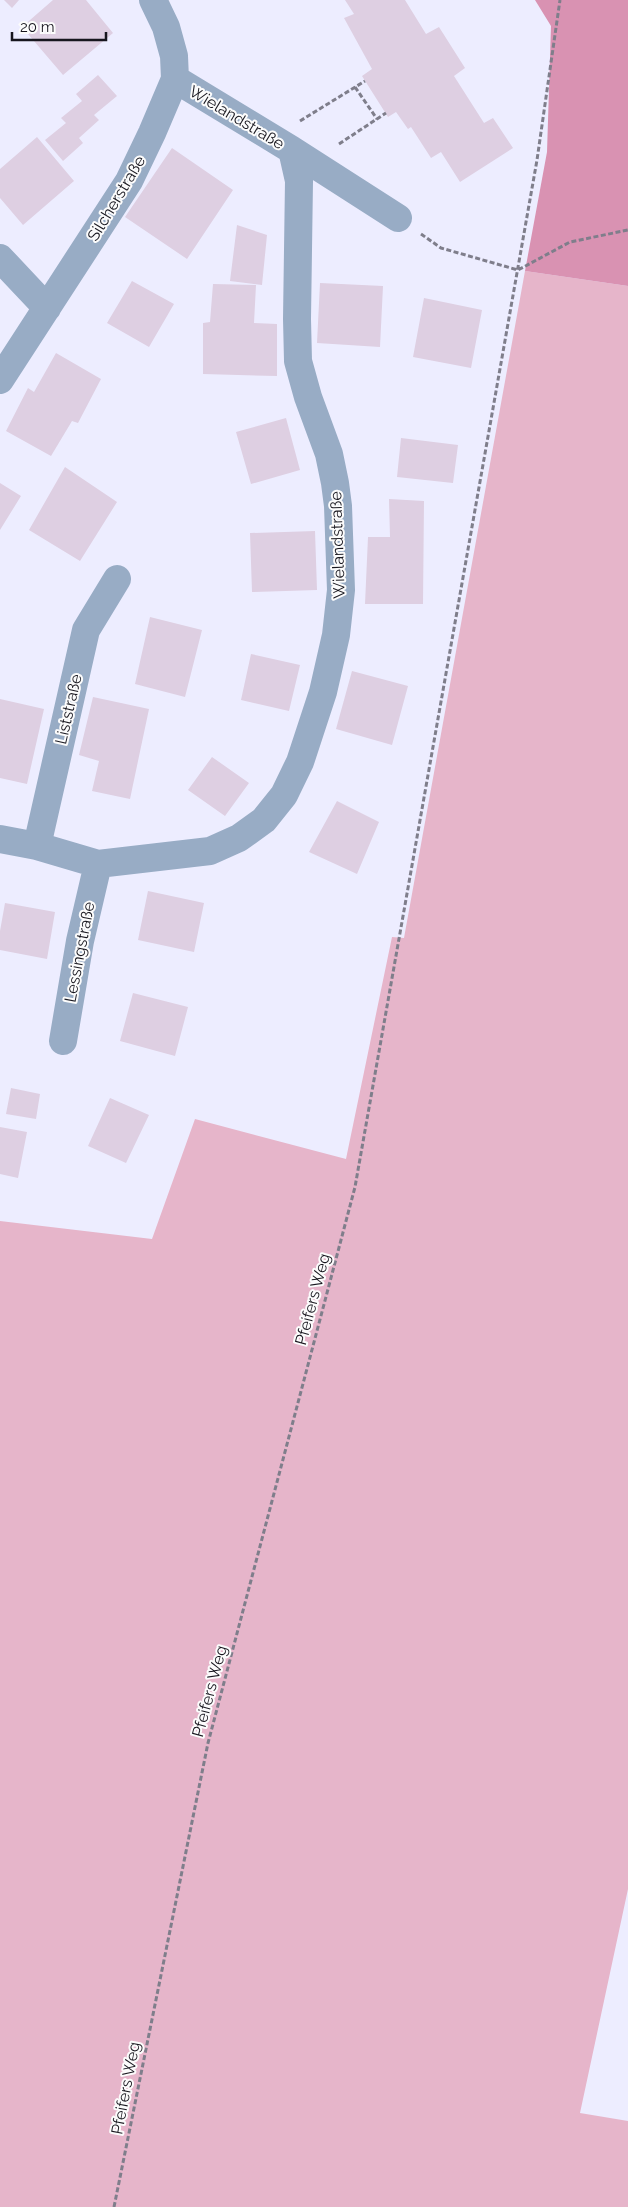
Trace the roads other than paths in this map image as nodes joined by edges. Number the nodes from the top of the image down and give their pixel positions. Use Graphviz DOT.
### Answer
graph roads {
  1 [pos="153,0"];
  2 [pos="174,80"];
  3 [pos="291,150"];
  4 [pos="398,218"];
  5 [pos="0,258"];
  6 [pos="47,308"];
  7 [pos="0,380"];
  8 [pos="117,579"];
  9 [pos="0,839"];
  10 [pos="37,846"];
  11 [pos="98,864"];
  12 [pos="63,1041"];
  1 -- 2 [label="street, Silcherstraße"];
  2 -- 3 [label="street, Wielandstraße"];
  2 -- 6 [label="street, Silcherstraße"];
  3 -- 4 [label="street"];
  3 -- 11 [label="street, Wielandstraße"];
  5 -- 6 [label="street"];
  6 -- 7 [label="street, Silcherstraße"];
  8 -- 10 [label="street, Liststraße"];
  9 -- 10 [label="street, Wielandstraße"];
  10 -- 11 [label="street, Wielandstraße"];
  11 -- 12 [label="street, Lessingstraße"];
}
